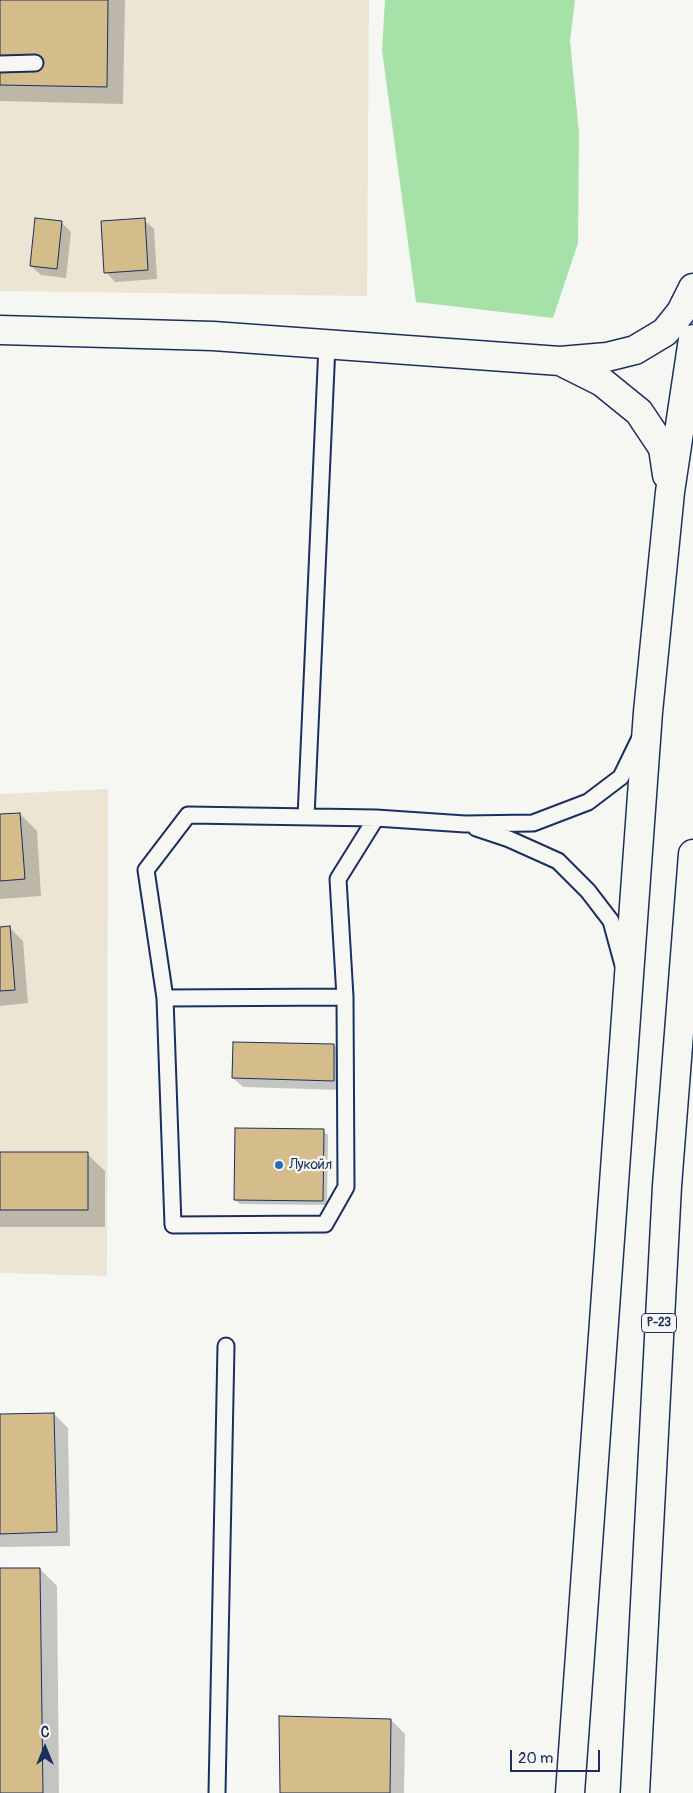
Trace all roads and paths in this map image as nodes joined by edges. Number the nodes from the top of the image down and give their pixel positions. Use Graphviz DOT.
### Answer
graph roads {
  1 [pos="35,63"];
  2 [pos="0,64"];
  3 [pos="693,288"];
  4 [pos="0,330"];
  5 [pos="693,339"];
  6 [pos="327,345"];
  7 [pos="560,361"];
  8 [pos="670,492"];
  9 [pos="648,712"];
  10 [pos="306,817"];
  11 [pos="376,818"];
  12 [pos="465,824"];
  13 [pos="693,854"];
  14 [pos="628,984"];
  15 [pos="345,997"];
  16 [pos="165,998"];
  17 [pos="226,1346"];
  18 [pos="568,1790"];
  19 [pos="217,1793"];
  20 [pos="635,1793"];
  1 -- 2 [label="lane"];
  3 -- 7 [label="main road"];
  4 -- 6 [label="main road"];
  5 -- 8 [label="main road"];
  6 -- 7 [label="main road"];
  6 -- 10 [label="lane"];
  7 -- 8 [label="main road"];
  8 -- 9 [label="main road"];
  9 -- 12 [label="lane"];
  9 -- 14 [label="main road"];
  10 -- 11 [label="lane"];
  10 -- 16 [label="lane"];
  11 -- 12 [label="lane"];
  11 -- 15 [label="lane"];
  12 -- 14 [label="lane"];
  13 -- 20 [label="main road, Р-23"];
  14 -- 18 [label="main road"];
  15 -- 16 [label="lane"];
  15 -- 16 [label="lane"];
  17 -- 19 [label="lane"];
}
